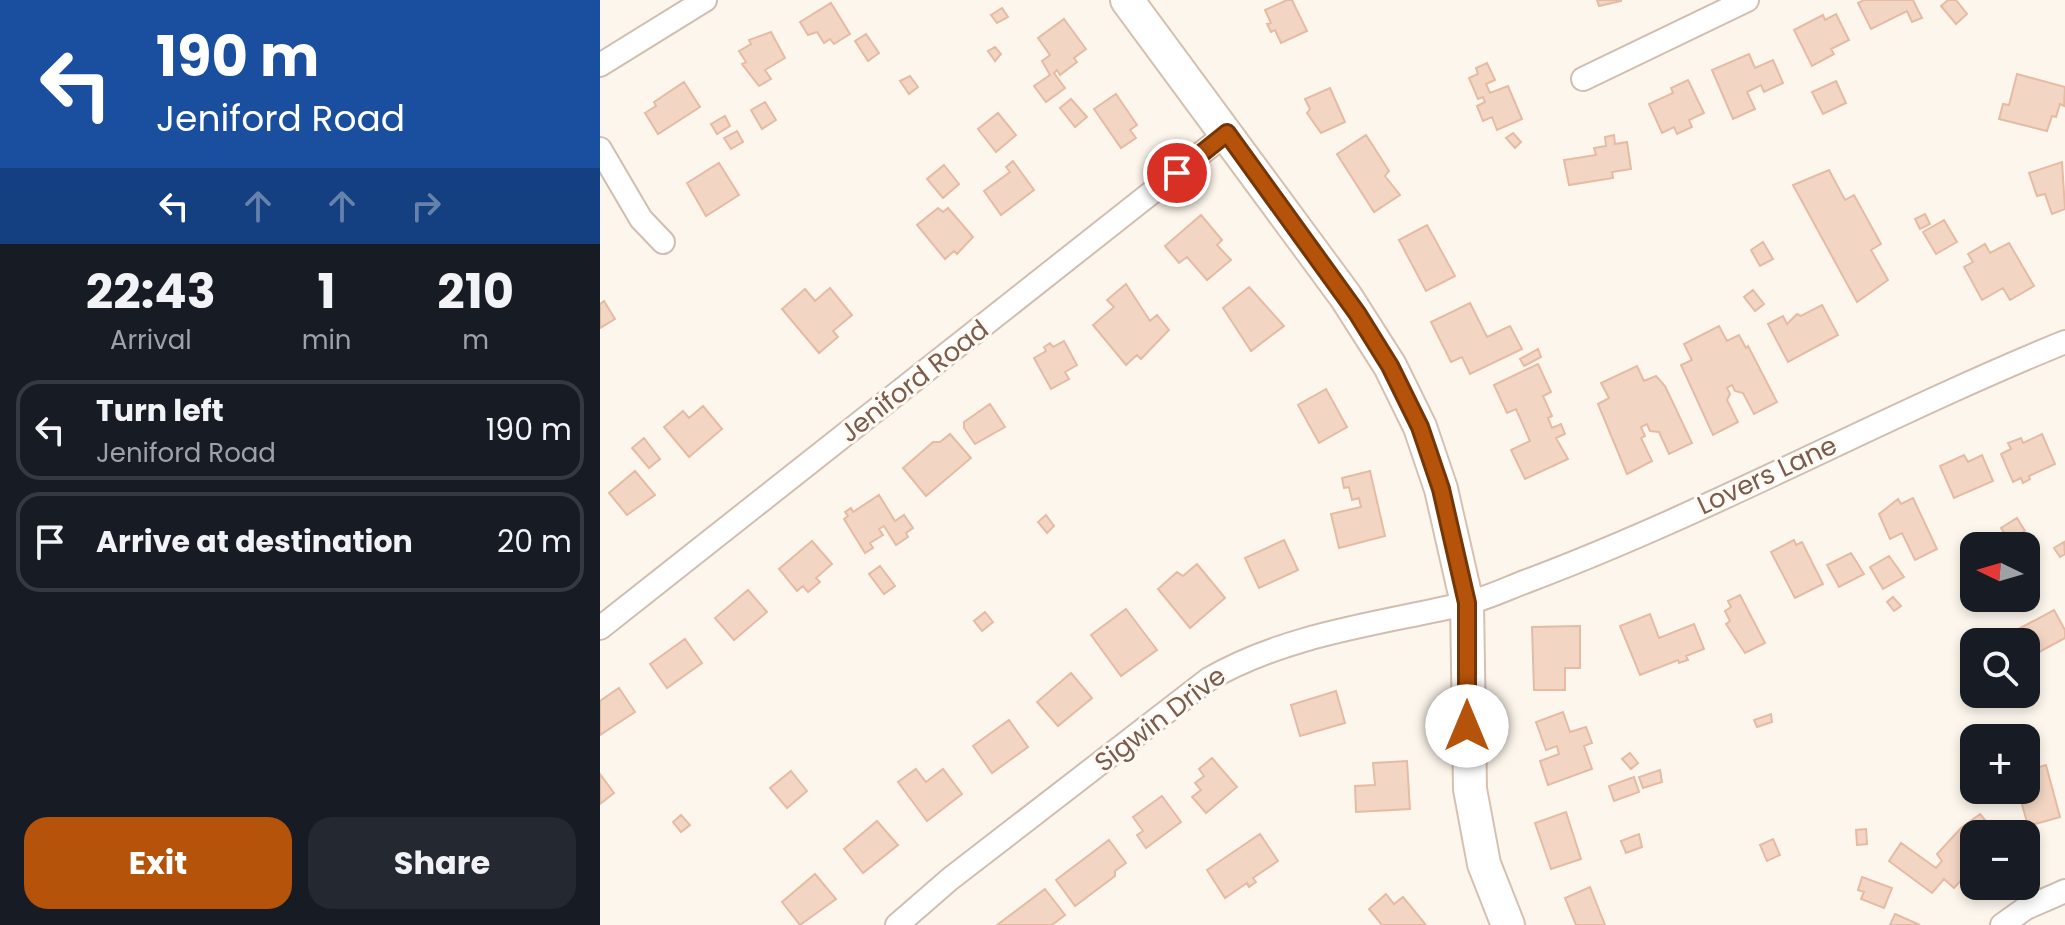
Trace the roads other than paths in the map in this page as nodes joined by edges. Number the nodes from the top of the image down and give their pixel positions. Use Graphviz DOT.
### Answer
graph roads {
  1 [pos="705,0"];
  2 [pos="1127,0"];
  3 [pos="1747,0"];
  4 [pos="600,65"];
  5 [pos="1583,79"];
  6 [pos="1227,133"];
  7 [pos="600,149"];
  8 [pos="663,242"];
  9 [pos="2065,342"];
  10 [pos="1467,603"];
  11 [pos="600,628"];
  12 [pos="2065,891"];
  13 [pos="897,925"];
  14 [pos="1508,925"];
  15 [pos="2002,925"];
  1 -- 4 [label="street"];
  2 -- 6 [label="street"];
  3 -- 5 [label="street"];
  6 -- 10 [label="street"];
  6 -- 11 [label="street, Jeniford Road"];
  7 -- 8 [label="street"];
  9 -- 10 [label="street, Lovers Lane"];
  10 -- 13 [label="street, Sigwin Drive"];
  10 -- 14 [label="street"];
  12 -- 15 [label="street"];
}
